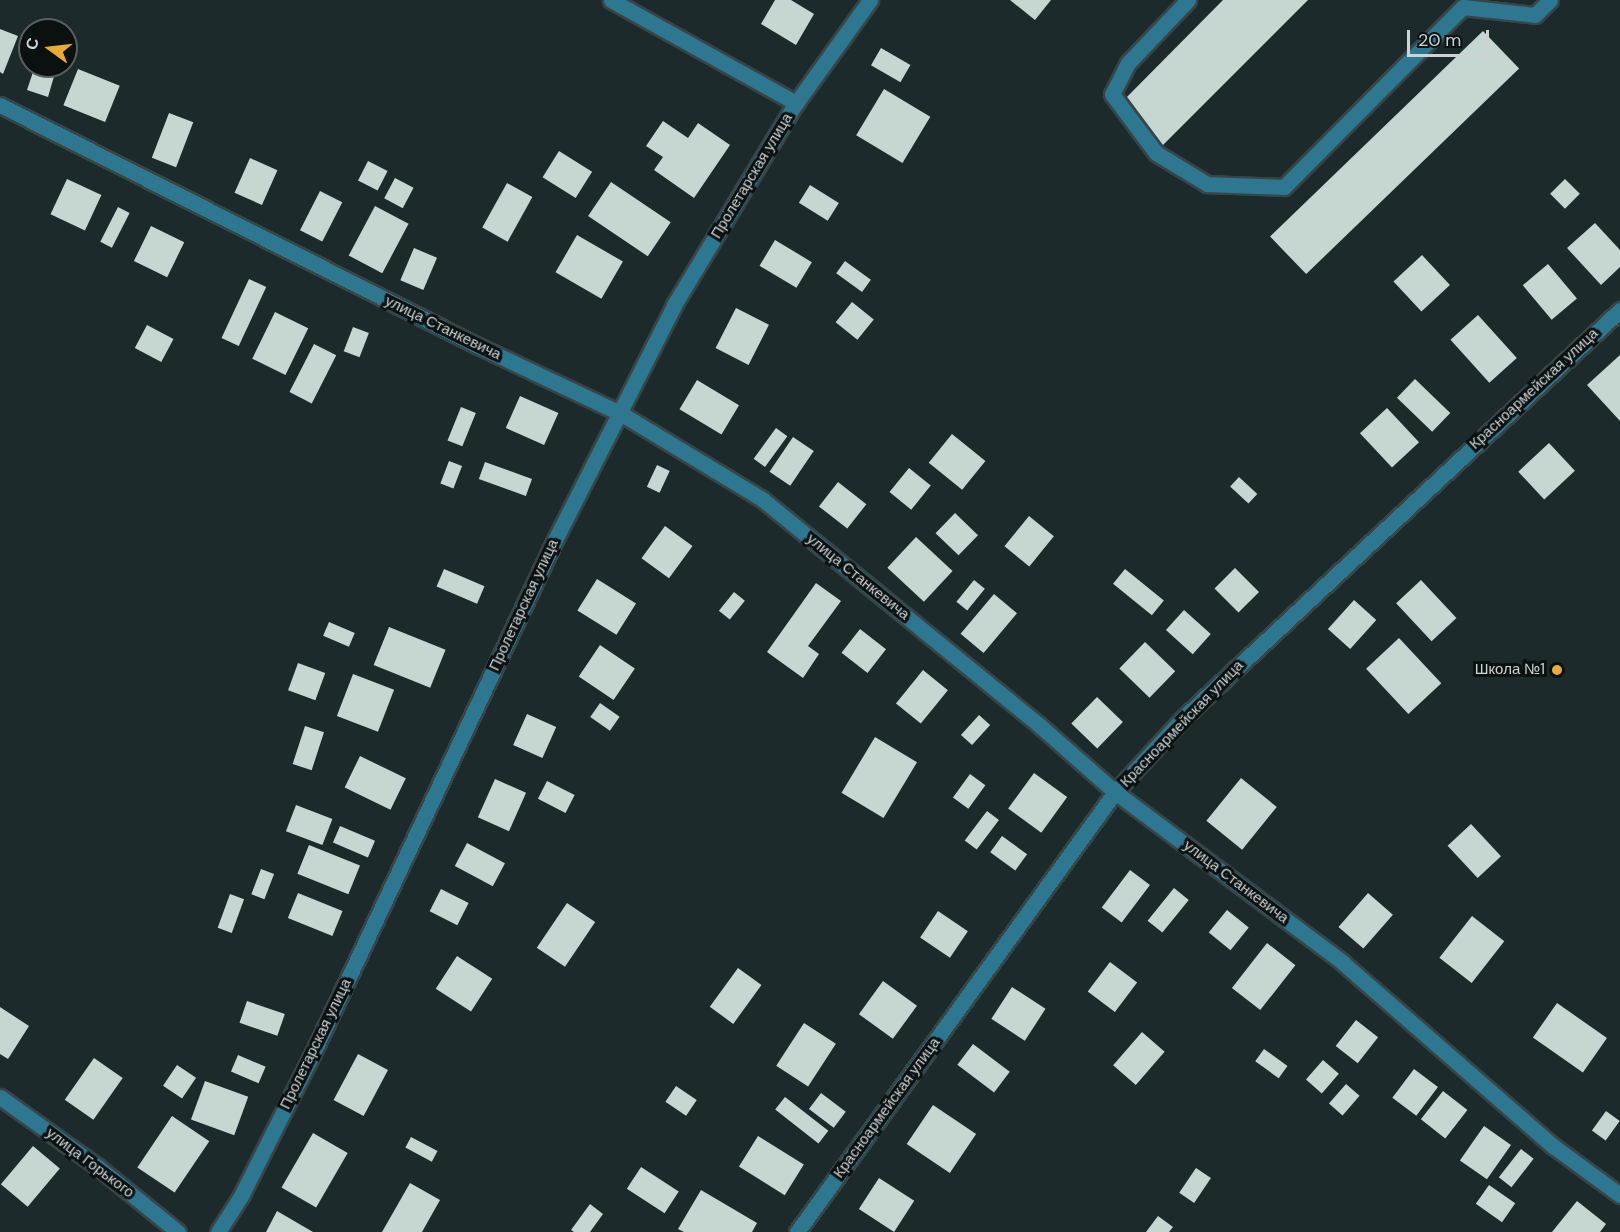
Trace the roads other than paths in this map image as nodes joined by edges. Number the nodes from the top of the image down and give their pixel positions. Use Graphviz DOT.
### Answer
graph roads {
  1 [pos="611,0"];
  2 [pos="870,0"];
  3 [pos="1188,0"];
  4 [pos="1550,0"];
  5 [pos="1459,4"];
  6 [pos="796,103"];
  7 [pos="0,105"];
  8 [pos="1620,310"];
  9 [pos="621,413"];
  10 [pos="1115,792"];
  11 [pos="0,1097"];
  12 [pos="1620,1195"];
  13 [pos="178,1232"];
  14 [pos="218,1232"];
  15 [pos="797,1232"];
  1 -- 6 [label="street"];
  2 -- 6 [label="street, Пролетарская улица"];
  3 -- 5 [label="street"];
  4 -- 5 [label="street"];
  6 -- 9 [label="street, Пролетарская улица"];
  7 -- 9 [label="street, улица Станкевича"];
  8 -- 10 [label="street, Красноармейская улица"];
  9 -- 10 [label="street, улица Станкевича"];
  9 -- 14 [label="street, Пролетарская улица"];
  10 -- 12 [label="street, улица Станкевича"];
  10 -- 15 [label="street, Красноармейская улица"];
  11 -- 13 [label="street, улица Горького"];
}
